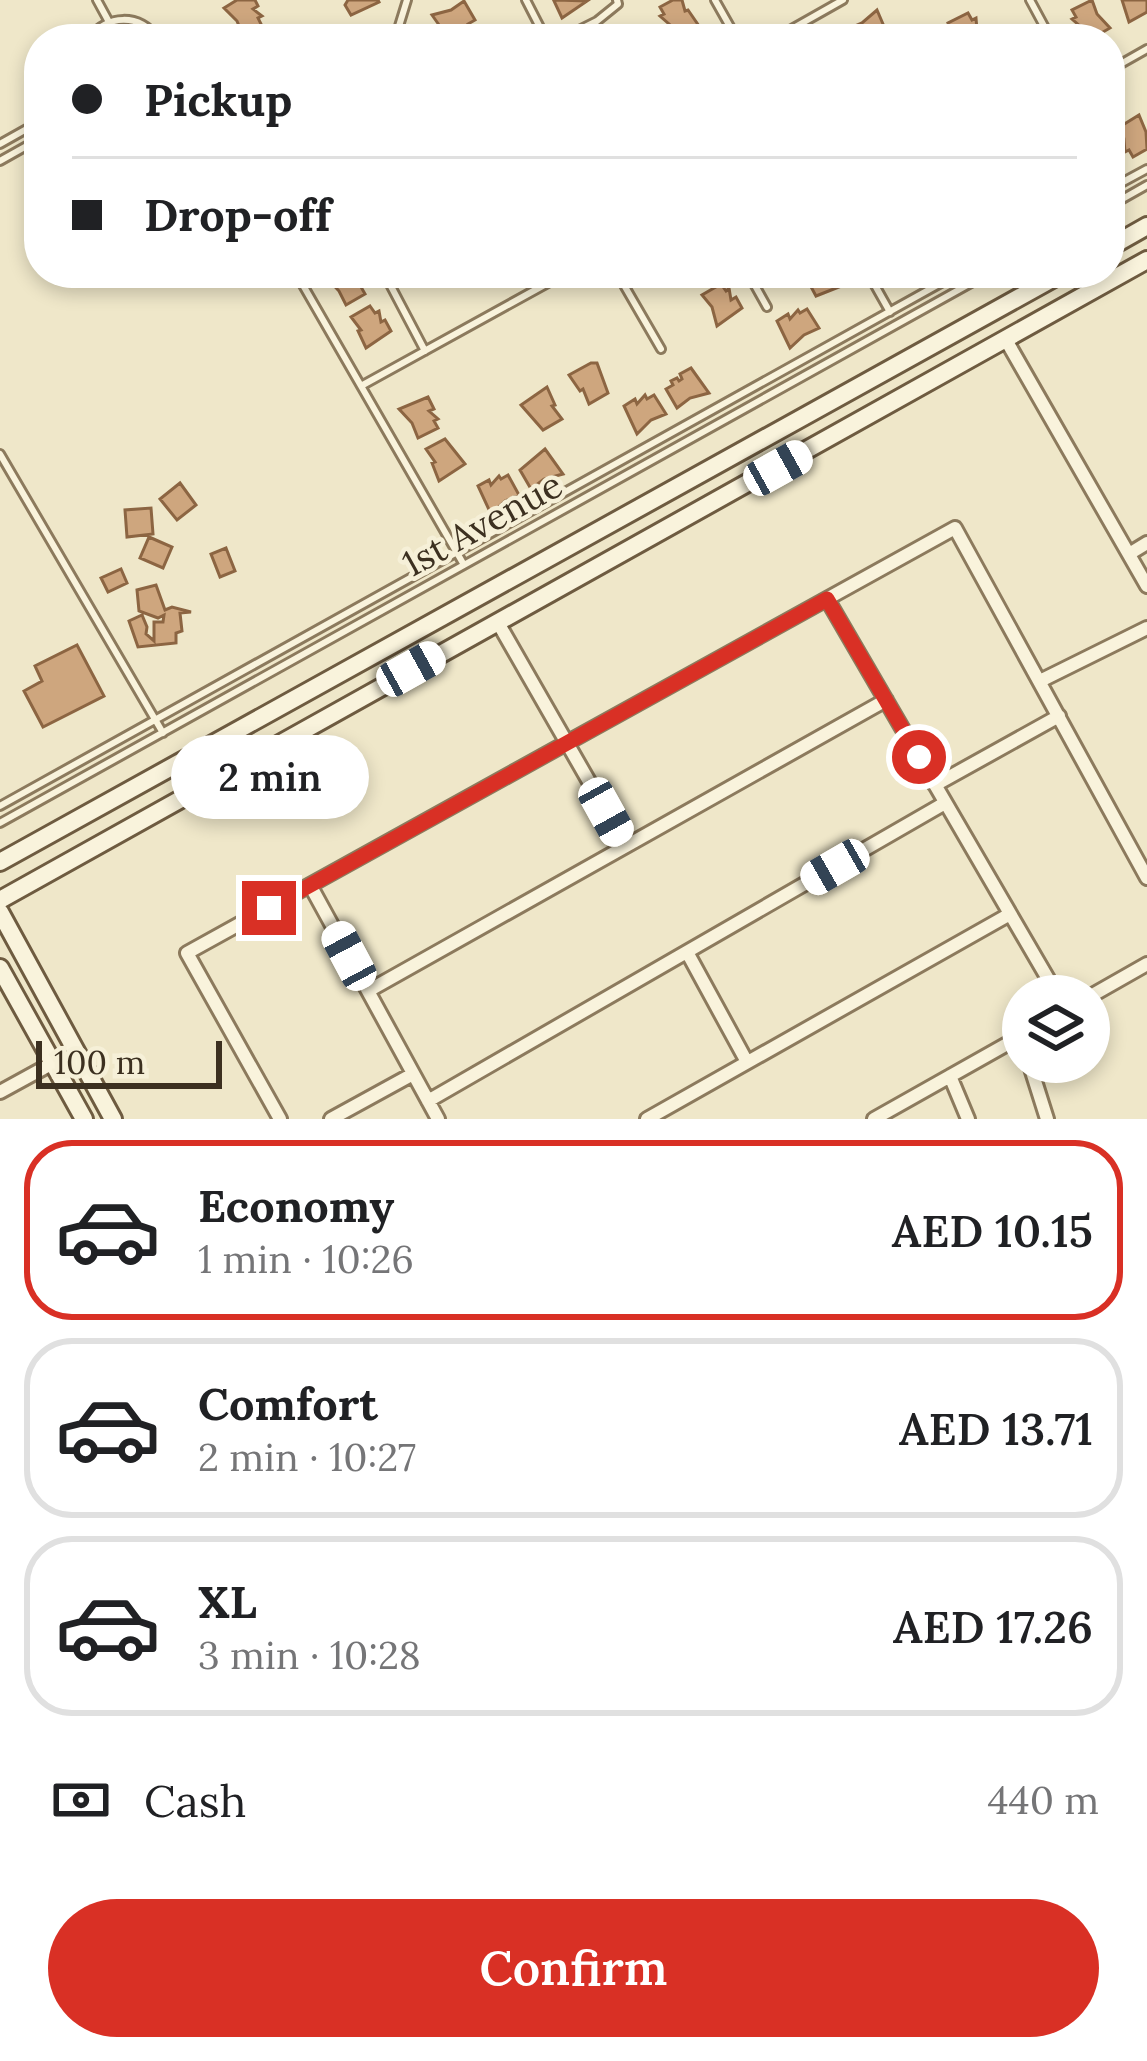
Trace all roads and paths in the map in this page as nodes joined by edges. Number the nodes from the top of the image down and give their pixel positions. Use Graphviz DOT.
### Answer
graph roads {
  1 [pos="97,0"];
  2 [pos="616,0"];
  3 [pos="843,0"];
  4 [pos="109,22"];
  5 [pos="107,24"];
  6 [pos="140,24"];
  7 [pos="591,24"];
  8 [pos="801,24"];
  9 [pos="305,288"];
  10 [pos="392,288"];
  11 [pos="539,288"];
  12 [pos="626,288"];
  13 [pos="756,288"];
  14 [pos="876,288"];
  15 [pos="932,288"];
  16 [pos="962,288"];
  17 [pos="1037,288"];
  18 [pos="1104,288"];
  19 [pos="767,307"];
  20 [pos="890,312"];
  21 [pos="1006,340"];
  22 [pos="661,349"];
  23 [pos="425,351"];
  24 [pos="362,386"];
  25 [pos="0,454"];
  26 [pos="1147,543"];
  27 [pos="457,552"];
  28 [pos="1129,554"];
  29 [pos="464,565"];
  30 [pos="1147,586"];
  31 [pos="827,599"];
  32 [pos="497,621"];
  33 [pos="1147,628"];
  34 [pos="1040,681"];
  35 [pos="886,700"];
  36 [pos="1059,716"];
  37 [pos="155,720"];
  38 [pos="163,733"];
  39 [pos="567,743"];
  40 [pos="935,784"];
  41 [pos="946,802"];
  42 [pos="0,806"];
  43 [pos="0,823"];
  44 [pos="626,846"];
  45 [pos="0,862"];
  46 [pos="1147,878"];
  47 [pos="310,885"];
  48 [pos="0,900"];
  49 [pos="0,912"];
  50 [pos="1010,914"];
  51 [pos="687,952"];
  52 [pos="1147,964"];
  53 [pos="0,968"];
  54 [pos="1046,975"];
  55 [pos="1110,985"];
  56 [pos="368,991"];
  57 [pos="1002,1051"];
  58 [pos="747,1062"];
  59 [pos="53,1063"];
  60 [pos="413,1074"];
  61 [pos="950,1076"];
  62 [pos="1035,1083"];
  63 [pos="0,1092"];
  64 [pos="428,1101"];
  65 [pos="84,1119"];
  66 [pos="113,1119"];
  67 [pos="280,1119"];
  68 [pos="331,1119"];
  69 [pos="438,1119"];
  70 [pos="647,1119"];
  71 [pos="874,1119"];
  72 [pos="968,1119"];
  73 [pos="1047,1119"];
  1 -- 4 [label="lane"];
  2 -- 7 [label="lane"];
  3 -- 8 [label="lane"];
  4 -- 5 [label="lane"];
  4 -- 6 [label="lane"];
  9 -- 24 [label="lane"];
  10 -- 23 [label="lane"];
  11 -- 23 [label="lane"];
  12 -- 22 [label="lane"];
  13 -- 19 [label="lane"];
  14 -- 20 [label="lane"];
  15 -- 20 [label="lane, 1st Avenue"];
  16 -- 29 [label="lane, 1st Avenue"];
  17 -- 45 [label="main road"];
  18 -- 21 [label="main road"];
  20 -- 27 [label="lane, 1st Avenue"];
  21 -- 28 [label="street"];
  21 -- 32 [label="main road"];
  23 -- 24 [label="lane"];
  24 -- 27 [label="lane"];
  25 -- 37 [label="lane"];
  26 -- 28 [label="street"];
  27 -- 29 [label="lane"];
  27 -- 37 [label="lane, 1st Avenue"];
  28 -- 30 [label="street"];
  29 -- 38 [label="lane, 1st Avenue"];
  31 -- 34 [label="street"];
  31 -- 35 [label="street"];
  31 -- 39 [label="street"];
  32 -- 39 [label="street"];
  32 -- 48 [label="main road"];
  33 -- 34 [label="street"];
  34 -- 36 [label="street"];
  35 -- 40 [label="street"];
  35 -- 44 [label="street"];
  36 -- 40 [label="street"];
  36 -- 46 [label="street"];
  37 -- 38 [label="lane"];
  37 -- 42 [label="lane, 1st Avenue"];
  38 -- 43 [label="lane, 1st Avenue"];
  39 -- 44 [label="street"];
  39 -- 47 [label="street"];
  40 -- 41 [label="street"];
  41 -- 50 [label="street"];
  41 -- 51 [label="street"];
  44 -- 56 [label="street"];
  47 -- 56 [label="street"];
  47 -- 67 [label="street"];
  49 -- 66 [label="main road"];
  50 -- 54 [label="street"];
  50 -- 58 [label="street"];
  51 -- 58 [label="street"];
  51 -- 64 [label="street"];
  52 -- 55 [label="street"];
  53 -- 59 [label="main road"];
  56 -- 60 [label="street"];
  57 -- 61 [label="street"];
  58 -- 70 [label="street"];
  59 -- 63 [label="street"];
  59 -- 65 [label="main road"];
  60 -- 64 [label="street"];
  60 -- 68 [label="street"];
  61 -- 71 [label="street"];
  61 -- 72 [label="street"];
  62 -- 73 [label="street"];
  64 -- 69 [label="street"];
}
